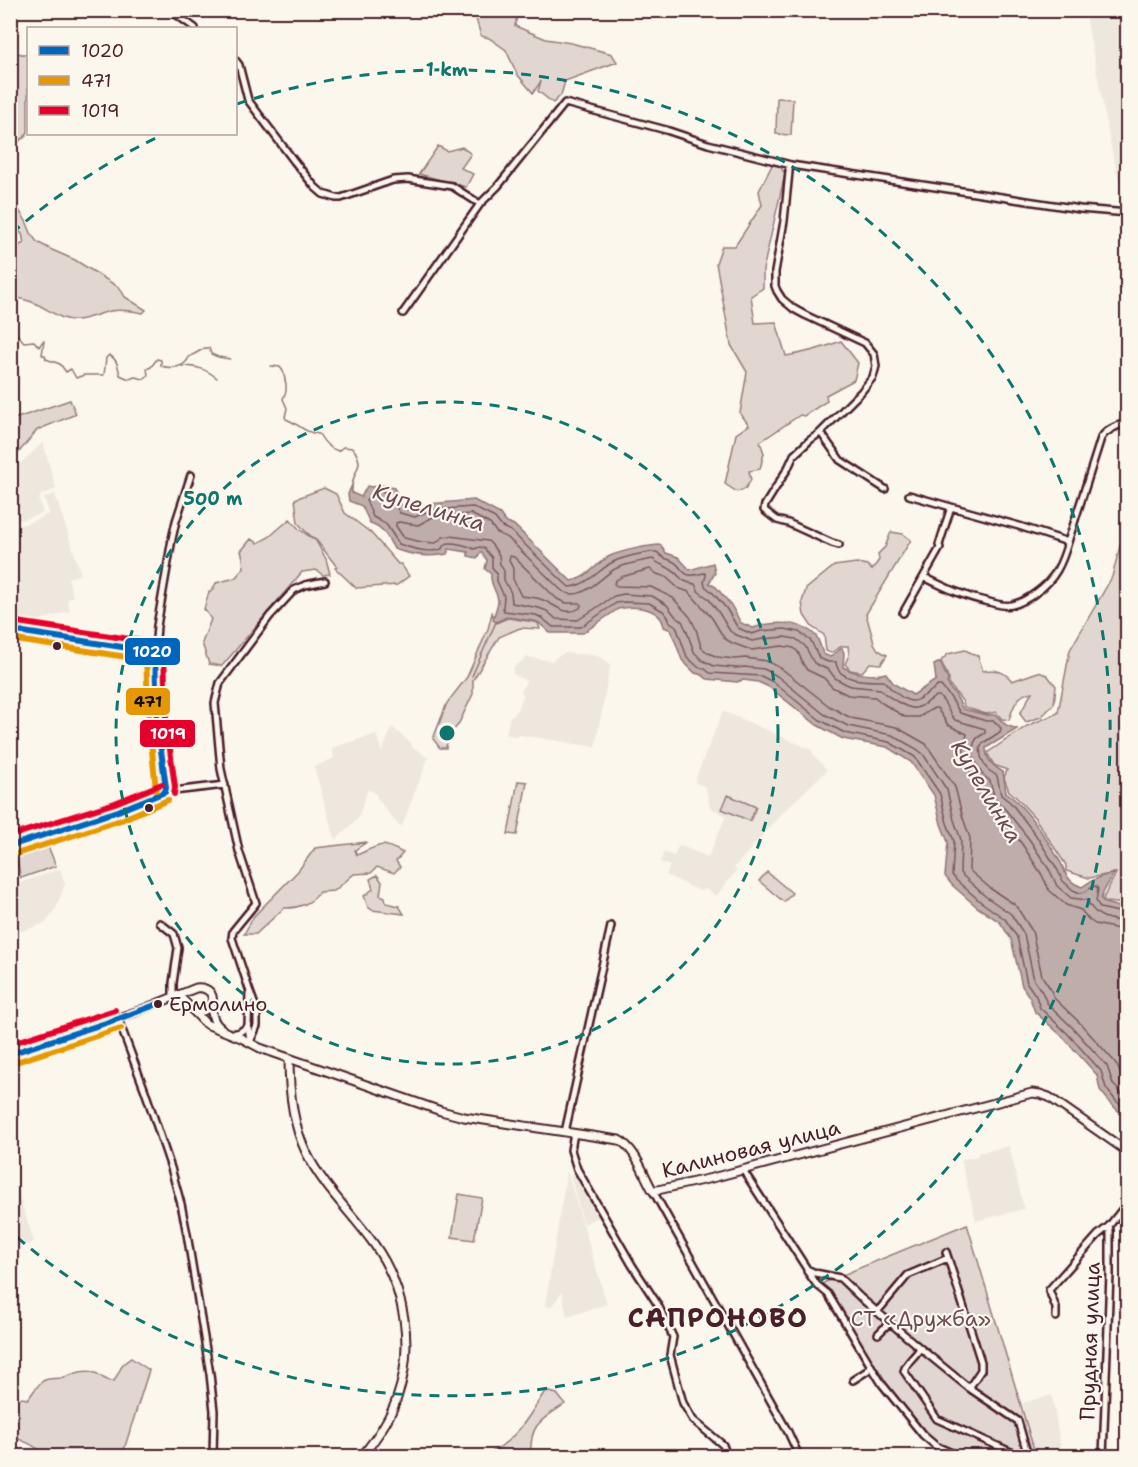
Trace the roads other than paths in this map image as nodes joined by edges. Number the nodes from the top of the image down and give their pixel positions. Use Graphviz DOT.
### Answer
graph roads {
  1 [pos="170,10"];
  2 [pos="194,27"];
  3 [pos="237,62"];
  4 [pos="789,165"];
  5 [pos="480,204"];
  6 [pos="1128,213"];
  7 [pos="403,313"];
  8 [pos="1128,422"];
  9 [pos="821,433"];
  10 [pos="190,475"];
  11 [pos="885,489"];
  12 [pos="909,495"];
  13 [pos="951,507"];
  14 [pos="1068,542"];
  15 [pos="838,545"];
  16 [pos="924,577"];
  17 [pos="325,580"];
  18 [pos="903,613"];
  19 [pos="10,630"];
  20 [pos="155,651"];
  21 [pos="225,785"];
  22 [pos="165,792"];
  23 [pos="10,846"];
  24 [pos="160,923"];
  25 [pos="611,926"];
  26 [pos="193,989"];
  27 [pos="249,989"];
  28 [pos="173,998"];
  29 [pos="211,1005"];
  30 [pos="192,1009"];
  31 [pos="118,1018"];
  32 [pos="248,1026"];
  33 [pos="224,1031"];
  34 [pos="232,1034"];
  35 [pos="250,1042"];
  36 [pos="10,1054"];
  37 [pos="289,1058"];
  38 [pos="565,1132"];
  39 [pos="574,1133"];
  40 [pos="1128,1152"];
  41 [pos="743,1170"];
  42 [pos="653,1191"];
  43 [pos="1128,1202"];
  44 [pos="1109,1226"];
  45 [pos="946,1252"];
  46 [pos="948,1258"];
  47 [pos="807,1269"];
  48 [pos="878,1312"];
  49 [pos="1056,1317"];
  50 [pos="890,1322"];
  51 [pos="878,1334"];
  52 [pos="920,1348"];
  53 [pos="871,1366"];
  54 [pos="853,1380"];
  55 [pos="969,1388"];
  56 [pos="213,1456"];
  57 [pos="362,1456"];
  58 [pos="727,1456"];
  59 [pos="800,1456"];
  60 [pos="959,1456"];
  61 [pos="1020,1456"];
  62 [pos="1028,1456"];
  63 [pos="1103,1456"];
  1 -- 2 [label="street"];
  3 -- 5 [label="street"];
  4 -- 5 [label="street"];
  4 -- 6 [label="street"];
  4 -- 9 [label="street"];
  5 -- 7 [label="street"];
  8 -- 14 [label="street"];
  9 -- 11 [label="street"];
  9 -- 15 [label="street"];
  10 -- 20 [label="street"];
  12 -- 13 [label="street"];
  13 -- 14 [label="street"];
  13 -- 16 [label="street"];
  14 -- 16 [label="street"];
  16 -- 18 [label="street"];
  17 -- 21 [label="street"];
  19 -- 20 [label="street"];
  20 -- 22 [label="street"];
  21 -- 22 [label="street"];
  21 -- 27 [label="street"];
  22 -- 23 [label="street"];
  24 -- 28 [label="street"];
  25 -- 38 [label="street"];
  26 -- 28 [label="street"];
  26 -- 29 [label="street"];
  26 -- 30 [label="street"];
  27 -- 32 [label="street"];
  27 -- 35 [label="street"];
  28 -- 30 [label="street, Калиновая улица"];
  28 -- 31 [label="street"];
  29 -- 30 [label="street"];
  29 -- 33 [label="street"];
  30 -- 33 [label="street, Калиновая улица"];
  31 -- 36 [label="street"];
  31 -- 56 [label="street"];
  32 -- 34 [label="street"];
  32 -- 35 [label="street"];
  33 -- 34 [label="street, Калиновая улица"];
  34 -- 35 [label="street, Калиновая улица"];
  35 -- 37 [label="street, Калиновая улица"];
  37 -- 38 [label="street, Калиновая улица"];
  37 -- 57 [label="street"];
  38 -- 39 [label="street, Калиновая улица"];
  39 -- 42 [label="street, Калиновая улица"];
  39 -- 58 [label="street"];
  40 -- 41 [label="street, Калиновая улица"];
  41 -- 42 [label="street, Калиновая улица"];
  41 -- 47 [label="street"];
  42 -- 59 [label="street"];
  43 -- 44 [label="street"];
  44 -- 49 [label="street"];
  44 -- 63 [label="street, Прудная улица"];
  45 -- 46 [label="street"];
  46 -- 48 [label="street"];
  46 -- 55 [label="street"];
  47 -- 48 [label="street"];
  47 -- 53 [label="street"];
  48 -- 50 [label="street"];
  50 -- 51 [label="street"];
  50 -- 52 [label="street"];
  52 -- 55 [label="street"];
  52 -- 61 [label="street"];
  53 -- 54 [label="street"];
  53 -- 60 [label="street"];
  55 -- 62 [label="street"];
}
